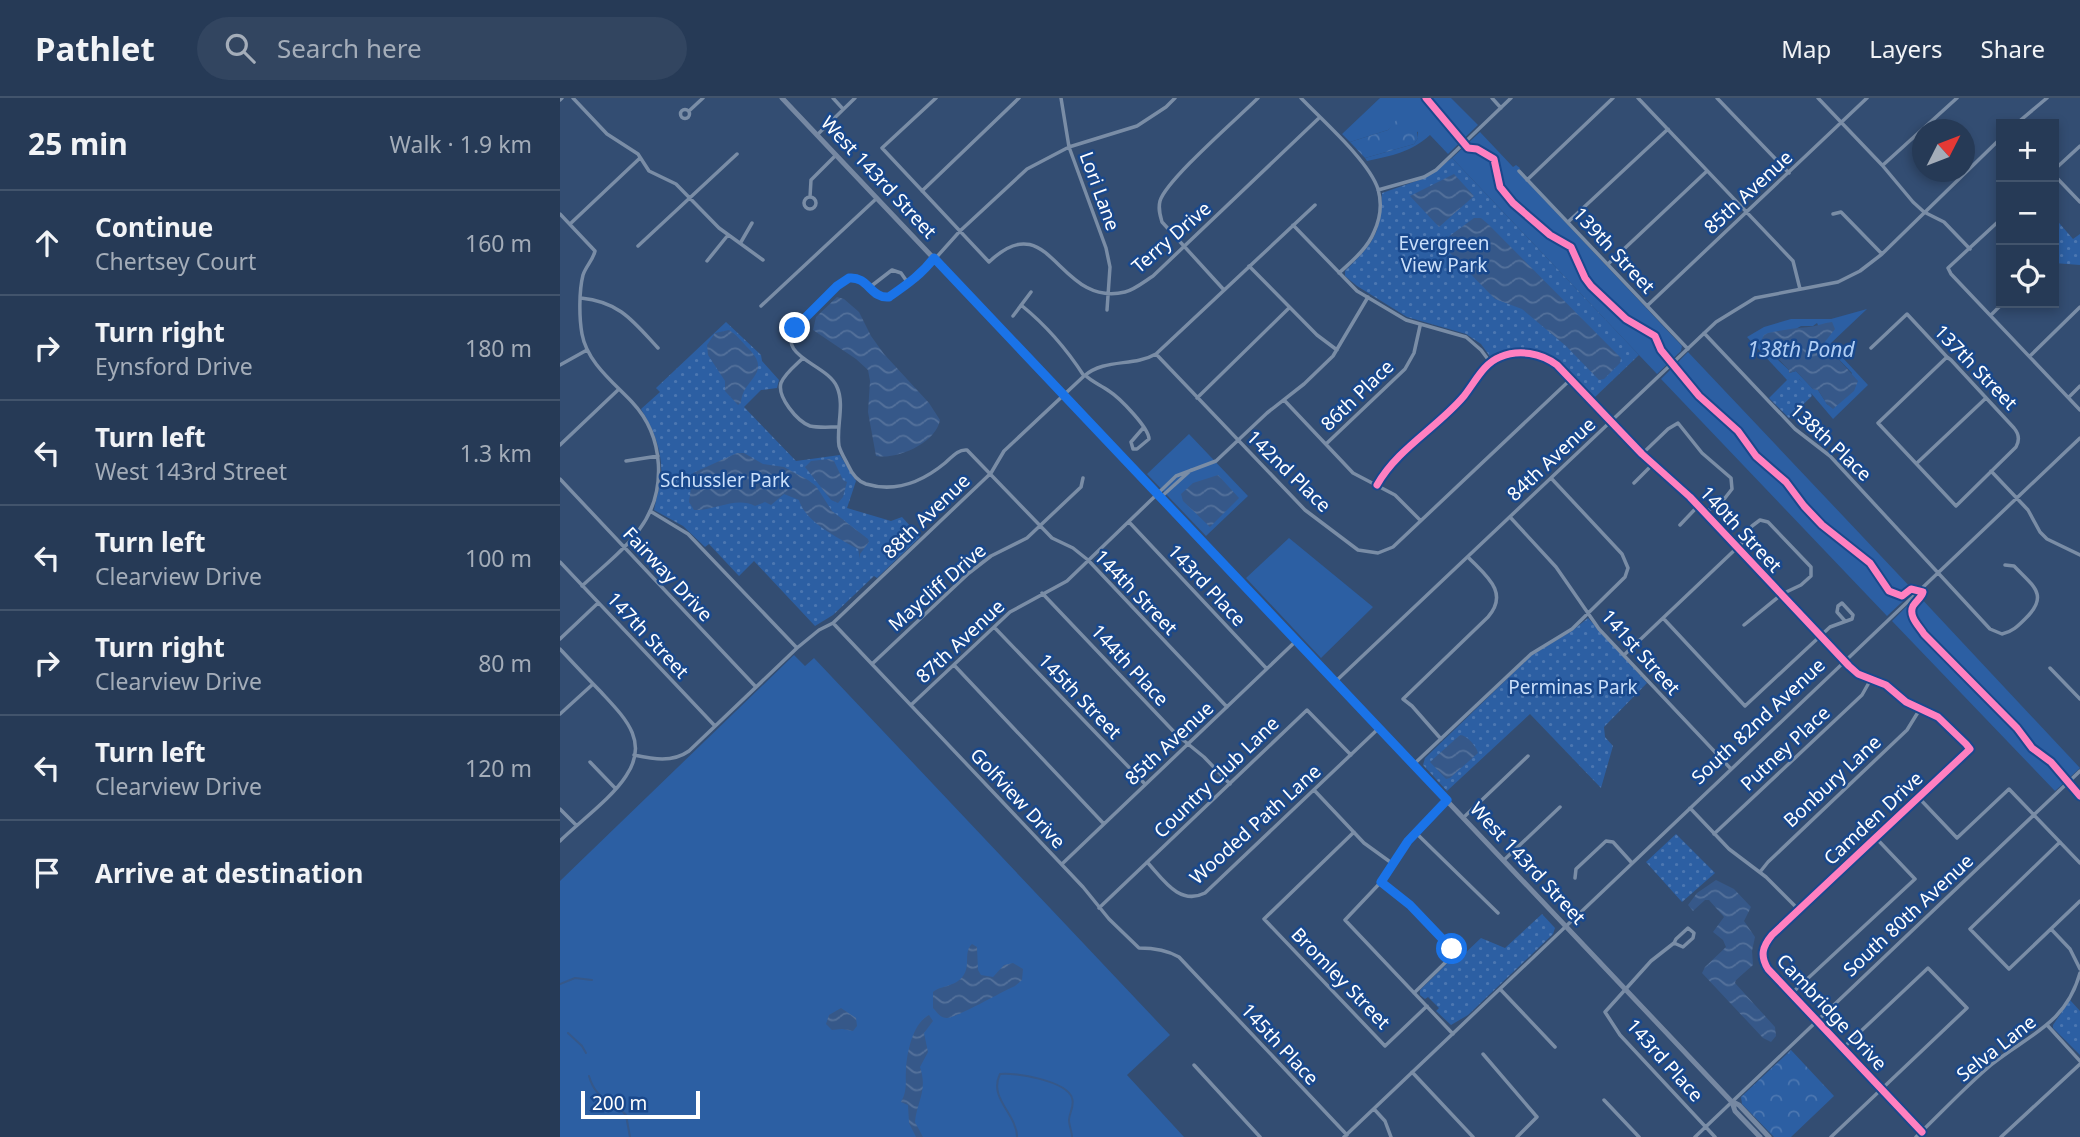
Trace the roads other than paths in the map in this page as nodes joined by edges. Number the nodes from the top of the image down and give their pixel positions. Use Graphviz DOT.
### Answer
graph roads {
  1 [pos="573,98"];
  2 [pos="703,98"];
  3 [pos="782,98"];
  4 [pos="833,98"];
  5 [pos="855,98"];
  6 [pos="936,98"];
  7 [pos="1019,98"];
  8 [pos="1061,98"];
  9 [pos="1175,98"];
  10 [pos="1258,98"];
  11 [pos="1301,98"];
  12 [pos="1492,98"];
  13 [pos="1511,98"];
  14 [pos="1614,98"];
  15 [pos="1638,98"];
  16 [pos="1717,98"];
  17 [pos="1818,98"];
  18 [pos="1867,98"];
  19 [pos="1957,98"];
  20 [pos="2047,98"];
  21 [pos="1501,108"];
  22 [pos="843,109"];
  23 [pos="688,111"];
  24 [pos="1320,118"];
  25 [pos="2022,119"];
  26 [pos="1842,122"];
  27 [pos="1668,129"];
  28 [pos="817,135"];
  29 [pos="1996,143"];
  30 [pos="2080,146"];
  31 [pos="1069,147"];
  32 [pos="737,154"];
  33 [pos="836,155"];
  34 [pos="640,158"];
  35 [pos="1882,165"];
  36 [pos="2059,168"];
  37 [pos="1519,171"];
  38 [pos="1707,171"];
  39 [pos="1788,173"];
  40 [pos="2059,179"];
  41 [pos="1527,180"];
  42 [pos="1378,190"];
  43 [pos="922,191"];
  44 [pos="810,197"];
  45 [pos="690,198"];
  46 [pos="877,198"];
  47 [pos="2080,202"];
  48 [pos="1315,205"];
  49 [pos="1747,212"];
  50 [pos="1924,212"];
  51 [pos="560,214"];
  52 [pos="1833,214"];
  53 [pos="1568,222"];
  54 [pos="752,223"];
  55 [pos="570,224"];
  56 [pos="1996,224"];
  57 [pos="1293,225"];
  58 [pos="960,231"];
  59 [pos="728,235"];
  60 [pos="741,242"];
  61 [pos="638,246"];
  62 [pos="1183,248"];
  63 [pos="1970,249"];
  64 [pos="1882,254"];
  65 [pos="934,258"];
  66 [pos="763,260"];
  67 [pos="707,261"];
  68 [pos="1608,264"];
  69 [pos="1249,267"];
  70 [pos="1339,273"];
  71 [pos="908,283"];
  72 [pos="870,287"];
  73 [pos="1800,289"];
  74 [pos="1224,290"];
  75 [pos="1031,292"];
  76 [pos="1108,293"];
  77 [pos="1368,297"];
  78 [pos="581,298"];
  79 [pos="1021,305"];
  80 [pos="761,306"];
  81 [pos="1647,306"];
  82 [pos="2080,307"];
  83 [pos="1289,308"];
  84 [pos="1998,308"];
  85 [pos="1107,310"];
  86 [pos="1991,315"];
  87 [pos="1013,316"];
  88 [pos="1420,326"];
  89 [pos="1704,333"];
  90 [pos="658,348"];
  91 [pos="1871,348"];
  92 [pos="587,349"];
  93 [pos="1688,349"];
  94 [pos="1337,350"];
  95 [pos="1156,354"];
  96 [pos="2030,356"];
  97 [pos="1947,357"];
  98 [pos="803,358"];
  99 [pos="1490,362"];
  100 [pos="560,365"];
  101 [pos="1084,375"];
  102 [pos="1571,379"];
  103 [pos="2080,386"];
  104 [pos="620,389"];
  105 [pos="1063,395"];
  106 [pos="2068,397"];
  107 [pos="1197,398"];
  108 [pos="1986,398"];
  109 [pos="1284,400"];
  110 [pos="2080,410"];
  111 [pos="1611,422"];
  112 [pos="838,427"];
  113 [pos="1144,427"];
  114 [pos="2080,438"];
  115 [pos="1238,441"];
  116 [pos="560,445"];
  117 [pos="1325,445"];
  118 [pos="1642,454"];
  119 [pos="658,457"];
  120 [pos="626,461"];
  121 [pos="1917,463"];
  122 [pos="1653,464"];
  123 [pos="1991,471"];
  124 [pos="991,473"];
  125 [pos="1083,478"];
  126 [pos="1551,478"];
  127 [pos="560,479"];
  128 [pos="1634,483"];
  129 [pos="1377,485"];
  130 [pos="1159,496"];
  131 [pos="2016,499"];
  132 [pos="1698,506"];
  133 [pos="650,511"];
  134 [pos="1705,513"];
  135 [pos="1510,517"];
  136 [pos="1128,521"];
  137 [pos="1421,521"];
  138 [pos="1679,525"];
  139 [pos="1040,527"];
  140 [pos="624,546"];
  141 [pos="1738,548"];
  142 [pos="2080,555"];
  143 [pos="1468,557"];
  144 [pos="1088,560"];
  145 [pos="560,562"];
  146 [pos="2005,565"];
  147 [pos="1938,572"];
  148 [pos="582,586"];
  149 [pos="1042,593"];
  150 [pos="1782,594"];
  151 [pos="598,603"];
  152 [pos="1588,614"];
  153 [pos="1663,618"];
  154 [pos="1845,621"];
  155 [pos="833,623"];
  156 [pos="1744,625"];
  157 [pos="994,627"];
  158 [pos="1820,636"];
  159 [pos="560,639"];
  160 [pos="1296,640"];
  161 [pos="797,648"];
  162 [pos="560,649"];
  163 [pos="1624,655"];
  164 [pos="1844,662"];
  165 [pos="872,664"];
  166 [pos="954,665"];
  167 [pos="1266,668"];
  168 [pos="2050,668"];
  169 [pos="1871,679"];
  170 [pos="1335,682"];
  171 [pos="593,684"];
  172 [pos="756,687"];
  173 [pos="2080,699"];
  174 [pos="911,705"];
  175 [pos="1227,707"];
  176 [pos="1920,709"];
  177 [pos="560,714"];
  178 [pos="715,726"];
  179 [pos="1378,728"];
  180 [pos="1441,739"];
  181 [pos="1188,744"];
  182 [pos="1969,749"];
  183 [pos="635,755"];
  184 [pos="1351,755"];
  185 [pos="1528,756"];
  186 [pos="590,762"];
  187 [pos="1413,765"];
  188 [pos="1731,769"];
  189 [pos="2080,772"];
  190 [pos="1145,784"];
  191 [pos="1230,784"];
  192 [pos="615,788"];
  193 [pos="1314,790"];
  194 [pos="1918,797"];
  195 [pos="1447,800"];
  196 [pos="1560,807"];
  197 [pos="1690,808"];
  198 [pos="560,809"];
  199 [pos="2034,815"];
  200 [pos="1463,818"];
  201 [pos="1104,824"];
  202 [pos="576,825"];
  203 [pos="1354,832"];
  204 [pos="1415,832"];
  205 [pos="1714,834"];
  206 [pos="1875,837"];
  207 [pos="560,841"];
  208 [pos="2060,842"];
  209 [pos="1504,860"];
  210 [pos="1147,862"];
  211 [pos="1632,863"];
  212 [pos="2080,863"];
  213 [pos="1061,864"];
  214 [pos="1393,864"];
  215 [pos="1760,872"];
  216 [pos="1575,878"];
  217 [pos="1381,882"];
  218 [pos="2080,901"];
  219 [pos="1099,908"];
  220 [pos="1798,910"];
  221 [pos="1498,913"];
  222 [pos="1566,926"];
  223 [pos="2051,929"];
  224 [pos="1674,943"];
  225 [pos="2080,971"];
  226 [pos="1194,972"];
  227 [pos="1500,989"];
  228 [pos="1626,989"];
  229 [pos="1414,993"];
  230 [pos="1791,994"];
  231 [pos="1427,1006"];
  232 [pos="1817,1021"];
  233 [pos="2048,1026"];
  234 [pos="1453,1034"];
  235 [pos="1555,1047"];
  236 [pos="1843,1048"];
  237 [pos="1483,1054"];
  238 [pos="2080,1063"];
  239 [pos="1194,1065"];
  240 [pos="1412,1072"];
  241 [pos="1882,1089"];
  242 [pos="1604,1100"];
  243 [pos="1731,1101"];
  244 [pos="1374,1109"];
  245 [pos="1706,1126"];
  246 [pos="1922,1132"];
  247 [pos="1346,1136"];
  248 [pos="1261,1137"];
  249 [pos="1391,1137"];
  250 [pos="1473,1137"];
  251 [pos="1517,1137"];
  252 [pos="1639,1137"];
  253 [pos="1695,1137"];
  254 [pos="1715,1137"];
  255 [pos="1760,1137"];
  256 [pos="1769,1137"];
  257 [pos="1831,1137"];
  258 [pos="1916,1137"];
  259 [pos="2001,1137"];
  1 -- 34 [label="street"];
  2 -- 23 [label="street"];
  3 -- 28 [label="main road, West 143rd Street"];
  4 -- 22 [label="street"];
  5 -- 22 [label="street"];
  6 -- 43 [label="street"];
  7 -- 43 [label="street"];
  8 -- 31 [label="street, Lori Lane"];
  9 -- 31 [label="street"];
  10 -- 62 [label="street"];
  11 -- 24 [label="street"];
  12 -- 21 [label="street"];
  13 -- 21 [label="street"];
  14 -- 41 [label="street"];
  15 -- 27 [label="street"];
  16 -- 39 [label="street"];
  17 -- 26 [label="street"];
  18 -- 26 [label="street, 85th Avenue"];
  19 -- 35 [label="street"];
  20 -- 25 [label="street"];
  21 -- 42 [label="street"];
  22 -- 28 [label="street"];
  24 -- 42 [label="street"];
  24 -- 62 [label="street, Terry Drive"];
  26 -- 35 [label="street"];
  26 -- 39 [label="street, 85th Avenue"];
  27 -- 38 [label="street"];
  27 -- 53 [label="street"];
  28 -- 33 [label="main road, West 143rd Street"];
  29 -- 50 [label="street, 84th Avenue"];
  30 -- 36 [label="street"];
  31 -- 58 [label="street"];
  31 -- 76 [label="street, Lori Lane"];
  32 -- 45 [label="street"];
  33 -- 44 [label="street"];
  33 -- 46 [label="main road, West 143rd Street"];
  34 -- 45 [label="street"];
  34 -- 55 [label="street"];
  35 -- 50 [label="street"];
  37 -- 41 [label="street, 139th Street"];
  38 -- 49 [label="street"];
  38 -- 68 [label="street"];
  39 -- 49 [label="street, 85th Avenue"];
  40 -- 47 [label="street"];
  41 -- 53 [label="street, 139th Street"];
  42 -- 70 [label="street"];
  43 -- 58 [label="street"];
  45 -- 59 [label="street"];
  45 -- 61 [label="street"];
  46 -- 65 [label="main road, West 143rd Street"];
  46 -- 80 [label="street"];
  48 -- 57 [label="street, 88th Avenue"];
  49 -- 73 [label="street"];
  49 -- 81 [label="street, 85th Avenue"];
  50 -- 63 [label="street"];
  50 -- 64 [label="street, 84th Avenue"];
  51 -- 55 [label="street"];
  52 -- 64 [label="street"];
  53 -- 68 [label="street, 139th Street"];
  54 -- 60 [label="street"];
  55 -- 78 [label="street"];
  56 -- 63 [label="street"];
  57 -- 69 [label="street, 88th Avenue"];
  57 -- 70 [label="street"];
  58 -- 65 [label="street"];
  58 -- 76 [label="street"];
  59 -- 60 [label="street"];
  59 -- 67 [label="street"];
  60 -- 66 [label="street"];
  62 -- 74 [label="street"];
  62 -- 76 [label="street, Terry Drive"];
  63 -- 86 [label="street"];
  64 -- 73 [label="street, 84th Avenue"];
  65 -- 71 [label="street"];
  65 -- 105 [label="main road, West 143rd Street"];
  68 -- 81 [label="street, 139th Street"];
  69 -- 74 [label="street, 88th Avenue"];
  69 -- 83 [label="street"];
  70 -- 77 [label="street"];
  71 -- 72 [label="street"];
  71 -- 72 [label="street"];
  72 -- 98 [label="street"];
  73 -- 89 [label="street, 84th Avenue"];
  74 -- 95 [label="street, 88th Avenue"];
  75 -- 79 [label="street"];
  76 -- 85 [label="street, Lori Lane"];
  77 -- 88 [label="street"];
  77 -- 94 [label="street"];
  78 -- 90 [label="street"];
  78 -- 92 [label="street"];
  79 -- 87 [label="street"];
  79 -- 101 [label="street"];
  81 -- 93 [label="street, 139th Street"];
  82 -- 96 [label="street"];
  83 -- 94 [label="street"];
  83 -- 107 [label="street"];
  84 -- 86 [label="street"];
  86 -- 96 [label="street"];
  88 -- 99 [label="street"];
  88 -- 117 [label="street, 86th Place"];
  89 -- 93 [label="street, 84th Avenue"];
  89 -- 147 [label="street, 138th Place"];
  91 -- 97 [label="street, 137th Street"];
  92 -- 100 [label="street"];
  92 -- 104 [label="street"];
  93 -- 111 [label="street, 84th Avenue"];
  94 -- 109 [label="street"];
  95 -- 101 [label="street, 88th Avenue"];
  95 -- 107 [label="street, 142nd Place"];
  96 -- 106 [label="street"];
  97 -- 108 [label="street, 137th Street"];
  97 -- 121 [label="street"];
  98 -- 112 [label="street"];
  98 -- 112 [label="street"];
  99 -- 102 [label="street, 140th Street"];
  99 -- 129 [label="street"];
  101 -- 105 [label="street, 88th Avenue"];
  101 -- 113 [label="street"];
  102 -- 111 [label="street, 140th Street"];
  102 -- 137 [label="street, 142nd Place"];
  103 -- 106 [label="street"];
  104 -- 116 [label="street"];
  104 -- 119 [label="street"];
  105 -- 124 [label="street, 88th Avenue"];
  105 -- 130 [label="main road, West 143rd Street"];
  106 -- 110 [label="street"];
  107 -- 115 [label="street, 142nd Place"];
  108 -- 121 [label="street"];
  108 -- 123 [label="street, 137th Street"];
  109 -- 115 [label="street"];
  109 -- 117 [label="street"];
  111 -- 118 [label="street, 140th Street"];
  111 -- 126 [label="street, 84th Avenue"];
  112 -- 124 [label="street, 144th Street"];
  113 -- 113 [label="street"];
  114 -- 131 [label="street, South 82nd Avenue"];
  115 -- 130 [label="street, 87th Avenue"];
  115 -- 137 [label="street, 142nd Place"];
  117 -- 129 [label="street"];
  118 -- 122 [label="street, 140th Street"];
  118 -- 134 [label="street"];
  119 -- 120 [label="street"];
  119 -- 133 [label="street"];
  121 -- 123 [label="street"];
  122 -- 128 [label="street"];
  122 -- 132 [label="street, 140th Street"];
  123 -- 131 [label="street"];
  124 -- 139 [label="street, 144th Street"];
  124 -- 155 [label="street, 88th Avenue"];
  125 -- 139 [label="street, Maycliff Drive"];
  126 -- 135 [label="street, 84th Avenue"];
  126 -- 152 [label="street"];
  127 -- 140 [label="street, Fairway Drive"];
  129 -- 137 [label="street"];
  130 -- 136 [label="street, 87th Avenue"];
  130 -- 160 [label="main road, West 143rd Street"];
  131 -- 142 [label="street"];
  131 -- 147 [label="street, South 82nd Avenue"];
  132 -- 134 [label="street, 140th Street"];
  132 -- 138 [label="street"];
  133 -- 140 [label="street"];
  133 -- 161 [label="street"];
  134 -- 141 [label="street, 140th Street"];
  135 -- 143 [label="street, 84th Avenue"];
  135 -- 152 [label="street, 141st Street"];
  136 -- 144 [label="street, 87th Avenue"];
  136 -- 167 [label="street, 143rd Place"];
  139 -- 144 [label="street, 144th Street"];
  139 -- 165 [label="street, Maycliff Drive"];
  140 -- 148 [label="street"];
  140 -- 172 [label="street, Fairway Drive"];
  141 -- 150 [label="street, 140th Street"];
  141 -- 150 [label="street"];
  141 -- 153 [label="street"];
  143 -- 170 [label="street, 84th Avenue"];
  143 -- 180 [label="street"];
  144 -- 149 [label="street, 87th Avenue"];
  144 -- 175 [label="street, 144th Street"];
  145 -- 148 [label="street, 147th Street"];
  146 -- 147 [label="street, 138th Place"];
  147 -- 164 [label="street, South 82nd Avenue"];
  148 -- 151 [label="street, 147th Street"];
  149 -- 157 [label="street, 87th Avenue"];
  149 -- 181 [label="street, 144th Place"];
  150 -- 156 [label="street"];
  150 -- 158 [label="street, 140th Street"];
  151 -- 159 [label="street"];
  151 -- 178 [label="street, 147th Street"];
  152 -- 163 [label="street, 141st Street"];
  152 -- 180 [label="street"];
  153 -- 158 [label="street"];
  153 -- 163 [label="street"];
  154 -- 154 [label="street"];
  154 -- 158 [label="street"];
  155 -- 161 [label="street, 88th Avenue"];
  155 -- 165 [label="street, Golfview Drive"];
  157 -- 166 [label="street, 87th Avenue"];
  157 -- 190 [label="street, 145th Street"];
  158 -- 164 [label="street, 140th Street"];
  160 -- 167 [label="street, 85th Avenue"];
  160 -- 170 [label="main road, West 143rd Street"];
  161 -- 172 [label="street, 88th Avenue"];
  162 -- 171 [label="street"];
  163 -- 188 [label="street, 141st Street"];
  164 -- 169 [label="street, 140th Street"];
  164 -- 188 [label="street, South 82nd Avenue"];
  165 -- 174 [label="street, Golfview Drive"];
  166 -- 174 [label="street, 87th Avenue"];
  166 -- 201 [label="street"];
  167 -- 175 [label="street, 85th Avenue"];
  168 -- 173 [label="street"];
  169 -- 176 [label="street, 140th Street"];
  169 -- 205 [label="street, Putney Place"];
  170 -- 179 [label="main road, West 143rd Street"];
  171 -- 177 [label="street"];
  171 -- 183 [label="street"];
  172 -- 178 [label="street, 88th Avenue"];
  174 -- 213 [label="street, Golfview Drive"];
  175 -- 181 [label="street, 85th Avenue"];
  176 -- 182 [label="street, 140th Street"];
  176 -- 215 [label="street, Bonbury Lane"];
  178 -- 183 [label="street, 88th Avenue"];
  179 -- 184 [label="street, Wooded Path Lane"];
  179 -- 187 [label="main road, West 143rd Street"];
  180 -- 187 [label="street"];
  181 -- 190 [label="street, 85th Avenue"];
  181 -- 191 [label="street, 144th Place"];
  182 -- 194 [label="street, Camden Drive"];
  183 -- 192 [label="street"];
  184 -- 191 [label="street, Country Club Lane"];
  184 -- 193 [label="street, Wooded Path Lane"];
  185 -- 200 [label="street"];
  186 -- 192 [label="street"];
  187 -- 195 [label="main road, West 143rd Street"];
  188 -- 197 [label="street, South 82nd Avenue"];
  189 -- 199 [label="street, South 80th Avenue"];
  190 -- 201 [label="street, 85th Avenue"];
  191 -- 210 [label="street, Country Club Lane"];
  192 -- 202 [label="street"];
  193 -- 203 [label="street"];
  193 -- 210 [label="street, Wooded Path Lane"];
  194 -- 199 [label="street"];
  194 -- 206 [label="street, Camden Drive"];
  195 -- 200 [label="main road, West 143rd Street"];
  195 -- 204 [label="street"];
  196 -- 209 [label="street"];
  197 -- 205 [label="street"];
  197 -- 211 [label="street, South 82nd Avenue"];
  198 -- 202 [label="street"];
  199 -- 208 [label="street"];
  199 -- 232 [label="street, South 80th Avenue"];
  200 -- 209 [label="main road, West 143rd Street"];
  201 -- 213 [label="street, 85th Avenue"];
  202 -- 207 [label="street"];
  203 -- 214 [label="street"];
  203 -- 231 [label="street, Bromley Street"];
  204 -- 214 [label="street"];
  204 -- 221 [label="street"];
  205 -- 215 [label="street"];
  206 -- 220 [label="street, Camden Drive"];
  206 -- 230 [label="street"];
  208 -- 212 [label="street"];
  208 -- 223 [label="street"];
  209 -- 222 [label="main road, West 143rd Street"];
  210 -- 219 [label="street, Country Club Lane"];
  211 -- 216 [label="street"];
  211 -- 222 [label="street, South 82nd Avenue"];
  213 -- 219 [label="street, Golfview Drive"];
  214 -- 217 [label="street"];
  215 -- 220 [label="street"];
  217 -- 229 [label="street"];
  217 -- 229 [label="street"];
  218 -- 223 [label="street"];
  219 -- 226 [label="street, Golfview Drive"];
  220 -- 230 [label="street, Cambridge Drive"];
  222 -- 227 [label="street, South 82nd Avenue"];
  222 -- 228 [label="main road, West 143rd Street"];
  223 -- 225 [label="street"];
  224 -- 224 [label="street"];
  224 -- 228 [label="street"];
  225 -- 233 [label="street, Selva Lane"];
  226 -- 247 [label="street, 145th Place"];
  227 -- 234 [label="street, South 82nd Avenue"];
  227 -- 235 [label="street"];
  228 -- 243 [label="main road, West 143rd Street"];
  228 -- 245 [label="street, 143rd Place"];
  229 -- 231 [label="street"];
  230 -- 232 [label="street, Cambridge Drive"];
  231 -- 234 [label="street"];
  232 -- 236 [label="street, Cambridge Drive"];
  232 -- 243 [label="street, South 80th Avenue"];
  233 -- 238 [label="street"];
  233 -- 246 [label="street, Selva Lane"];
  234 -- 240 [label="street, South 82nd Avenue"];
  236 -- 241 [label="street, Cambridge Drive"];
  236 -- 241 [label="street"];
  237 -- 251 [label="street"];
  238 -- 259 [label="street"];
  239 -- 248 [label="street"];
  240 -- 244 [label="street, South 82nd Avenue"];
  240 -- 250 [label="street"];
  241 -- 246 [label="street, Cambridge Drive"];
  241 -- 257 [label="street"];
  242 -- 252 [label="street"];
  243 -- 245 [label="street, South 80th Avenue"];
  243 -- 255 [label="main road, West 143rd Street"];
  243 -- 256 [label="main road, West 143rd Street"];
  244 -- 247 [label="street, South 82nd Avenue"];
  244 -- 249 [label="street"];
  245 -- 253 [label="street, South 80th Avenue"];
  245 -- 254 [label="street, 143rd Place"];
  246 -- 258 [label="street, Selva Lane"];
}
